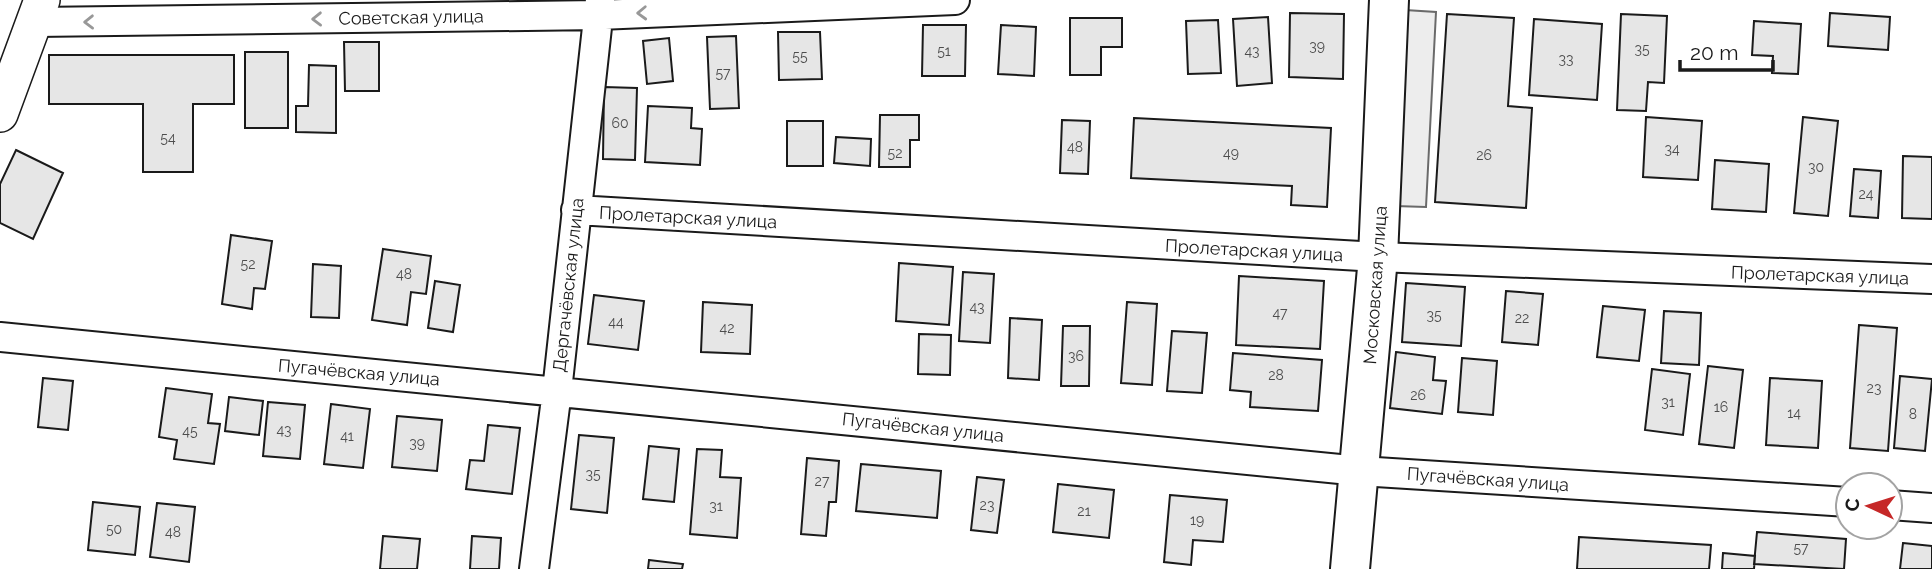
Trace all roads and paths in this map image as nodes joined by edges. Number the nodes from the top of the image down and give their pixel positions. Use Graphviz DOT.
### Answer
graph roads {
  1 [pos="955,0"];
  2 [pos="1389,0"];
  3 [pos="599,8"];
  4 [pos="39,11"];
  5 [pos="0,114"];
  6 [pos="576,210"];
  7 [pos="1378,257"];
  8 [pos="1932,279"];
  9 [pos="0,337"];
  10 [pos="557,391"];
  11 [pos="1360,471"];
  12 [pos="1834,501"];
  13 [pos="1904,506"];
  14 [pos="1932,508"];
  15 [pos="534,569"];
  16 [pos="1350,569"];
  1 -- 3 [label="street, Советская улица, one-way"];
  2 -- 7 [label="main road, Московская улица"];
  3 -- 4 [label="street, Советская улица, one-way"];
  3 -- 6 [label="street, Дергачёвская улица"];
  4 -- 5 [label="street"];
  6 -- 7 [label="street, Пролетарская улица"];
  6 -- 10 [label="street, Дергачёвская улица"];
  7 -- 8 [label="street, Пролетарская улица"];
  7 -- 11 [label="main road, Московская улица"];
  9 -- 10 [label="street, Пугачёвская улица"];
  10 -- 11 [label="street, Пугачёвская улица"];
  10 -- 15 [label="street, Дергачёвская улица"];
  11 -- 12 [label="street, Пугачёвская улица"];
  11 -- 16 [label="main road, Московская улица"];
  13 -- 14 [label="street"];
}
